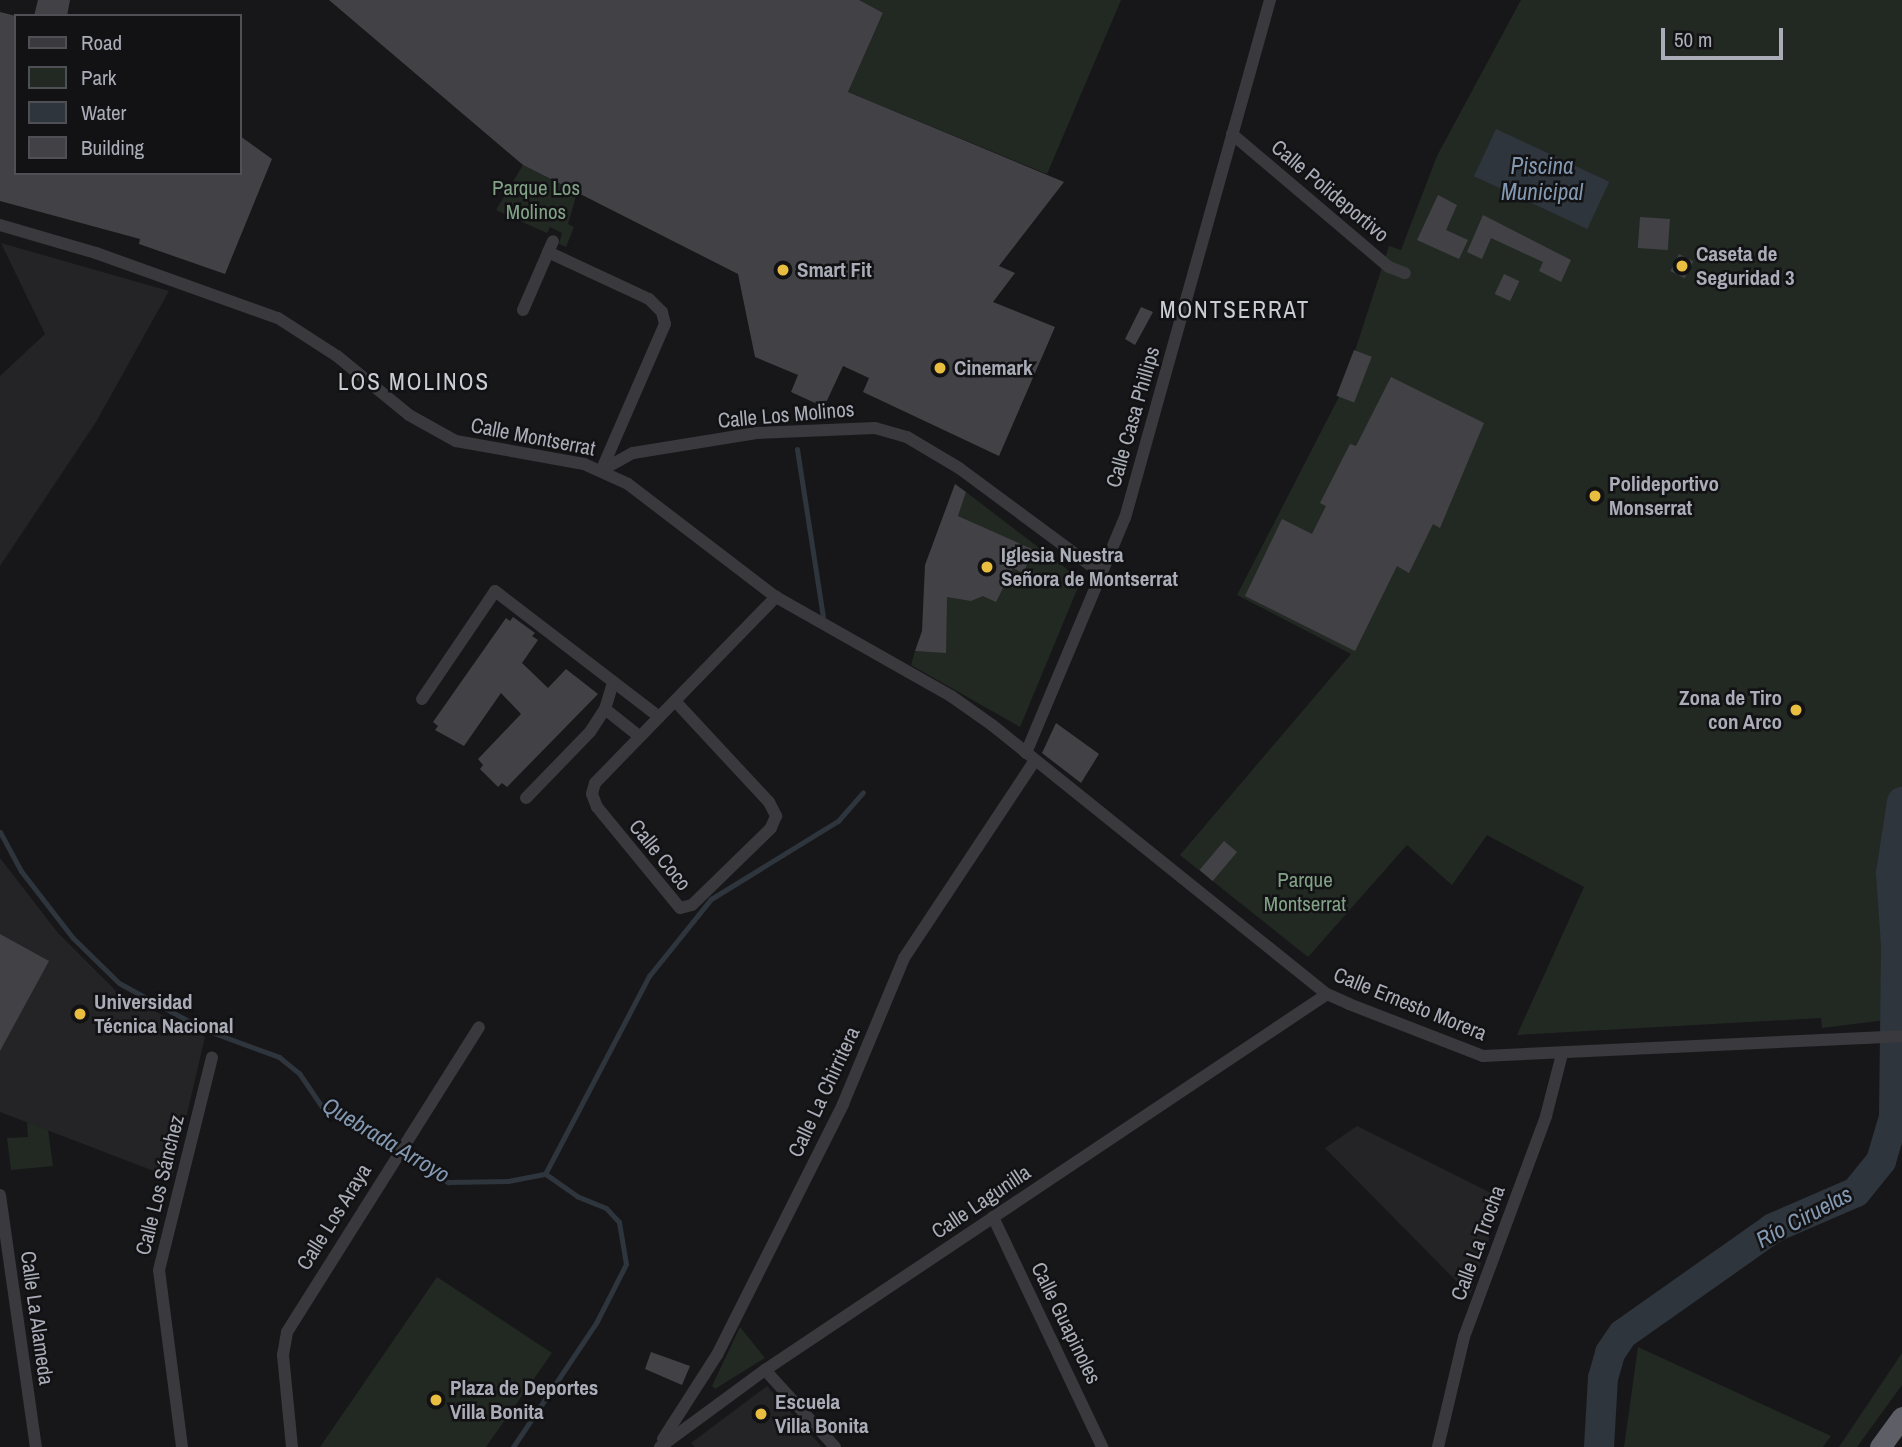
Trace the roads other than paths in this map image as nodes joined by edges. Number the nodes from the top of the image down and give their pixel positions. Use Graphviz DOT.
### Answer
graph roads {
  1 [pos="1270,0"];
  2 [pos="1232,134"];
  3 [pos="0,225"];
  4 [pos="1405,273"];
  5 [pos="523,310"];
  6 [pos="602,470"];
  7 [pos="1102,574"];
  8 [pos="776,597"];
  9 [pos="612,681"];
  10 [pos="422,699"];
  11 [pos="675,701"];
  12 [pos="605,709"];
  13 [pos="659,717"];
  14 [pos="639,736"];
  15 [pos="1031,756"];
  16 [pos="526,799"];
  17 [pos="1327,994"];
  18 [pos="480,1027"];
  19 [pos="1902,1036"];
  20 [pos="1562,1054"];
  21 [pos="212,1058"];
  22 [pos="0,1195"];
  23 [pos="993,1217"];
  24 [pos="765,1370"];
  25 [pos="1902,1418"];
  26 [pos="36,1447"];
  27 [pos="182,1447"];
  28 [pos="292,1447"];
  29 [pos="659,1447"];
  30 [pos="835,1447"];
  31 [pos="1102,1447"];
  32 [pos="1438,1447"];
  33 [pos="1880,1447"];
  1 -- 2 [label="street, Calle Casa Phillips"];
  2 -- 4 [label="street, Calle Polideportivo"];
  2 -- 7 [label="street, Calle Casa Phillips"];
  3 -- 6 [label="street, Calle Montserrat"];
  5 -- 6 [label="street"];
  6 -- 7 [label="street, Calle Los Molinos"];
  6 -- 8 [label="street, Calle Montserrat"];
  7 -- 15 [label="street, Calle Casa Phillips"];
  8 -- 11 [label="street, Calle Coco"];
  8 -- 15 [label="street, Calle Montserrat"];
  9 -- 10 [label="street"];
  9 -- 12 [label="street"];
  9 -- 13 [label="street"];
  11 -- 13 [label="street, Calle Coco"];
  11 -- 14 [label="street, Calle Coco"];
  12 -- 14 [label="street"];
  12 -- 16 [label="street"];
  13 -- 14 [label="street, Calle Coco"];
  15 -- 17 [label="street, Calle Ernesto Morera"];
  15 -- 29 [label="street, Calle La Chirritera"];
  17 -- 20 [label="street, Calle Ernesto Morera"];
  17 -- 23 [label="street, Calle Lagunilla"];
  18 -- 28 [label="street, Calle Los Araya"];
  19 -- 20 [label="street, Calle Ernesto Morera"];
  20 -- 32 [label="street, Calle La Trocha"];
  21 -- 27 [label="street, Calle Los Sánchez"];
  22 -- 26 [label="street, Calle La Alameda"];
  23 -- 24 [label="street, Calle Lagunilla"];
  23 -- 31 [label="street, Calle Guapinoles"];
  24 -- 29 [label="street, Calle Lagunilla"];
  24 -- 30 [label="street"];
  25 -- 33 [label="highway"];
}
